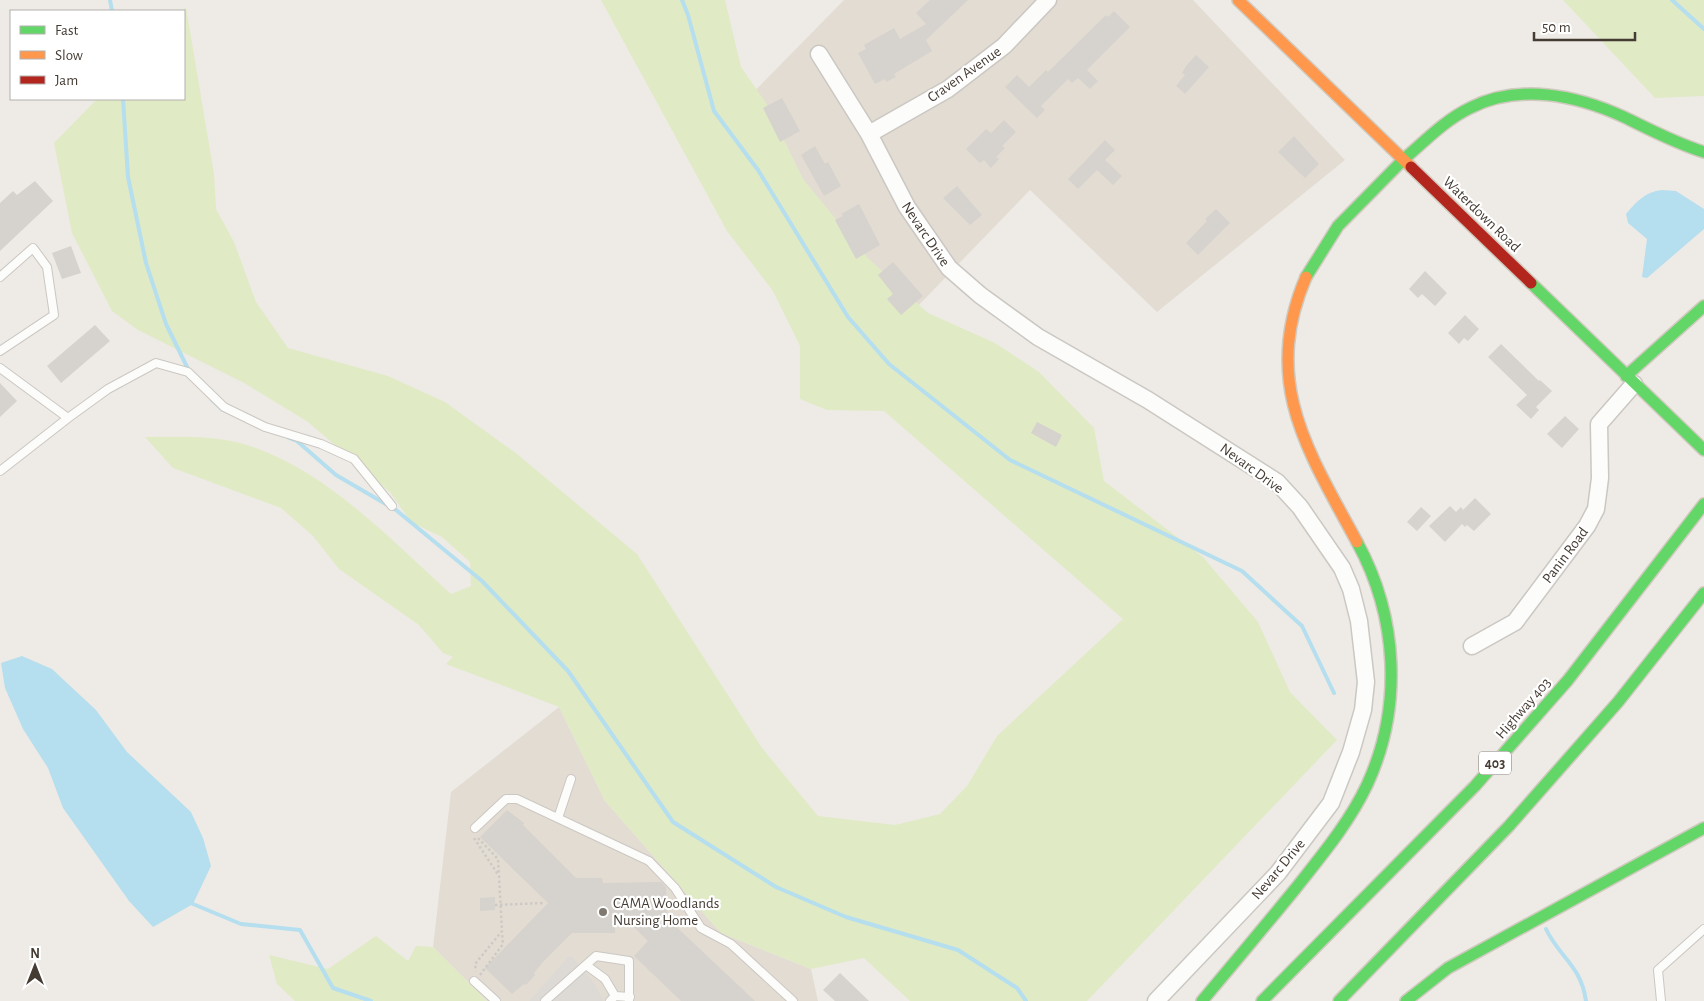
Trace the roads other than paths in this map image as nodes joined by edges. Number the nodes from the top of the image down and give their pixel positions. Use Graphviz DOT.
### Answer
graph roads {
  1 [pos="1048,0"];
  2 [pos="1238,0"];
  3 [pos="819,54"];
  4 [pos="868,134"];
  5 [pos="1704,152"];
  6 [pos="1404,160"];
  7 [pos="0,277"];
  8 [pos="1704,306"];
  9 [pos="0,351"];
  10 [pos="0,368"];
  11 [pos="1630,380"];
  12 [pos="68,418"];
  13 [pos="1704,450"];
  14 [pos="0,471"];
  15 [pos="1704,504"];
  16 [pos="392,506"];
  17 [pos="1704,593"];
  18 [pos="1472,646"];
  19 [pos="571,779"];
  20 [pos="558,818"];
  21 [pos="1704,828"];
  22 [pos="475,832"];
  23 [pos="1704,929"];
  24 [pos="586,965"];
  25 [pos="477,978"];
  26 [pos="612,999"];
  27 [pos="629,999"];
  28 [pos="496,1001"];
  29 [pos="545,1001"];
  30 [pos="793,1001"];
  31 [pos="1156,1001"];
  32 [pos="1202,1001"];
  33 [pos="1262,1001"];
  34 [pos="1339,1001"];
  35 [pos="1406,1001"];
  36 [pos="1661,1001"];
  1 -- 4 [label="street, Craven Avenue"];
  2 -- 6 [label="main road, Waterdown Road"];
  3 -- 4 [label="street, Nevarc Drive"];
  4 -- 31 [label="street, Nevarc Drive"];
  5 -- 6 [label="main road"];
  6 -- 11 [label="main road, Waterdown Road"];
  6 -- 32 [label="main road"];
  7 -- 9 [label="lane"];
  8 -- 11 [label="main road"];
  10 -- 12 [label="lane"];
  11 -- 13 [label="main road, Waterdown Road"];
  11 -- 18 [label="street, Panin Road"];
  12 -- 14 [label="lane"];
  12 -- 16 [label="lane"];
  15 -- 33 [label="main road, Highway 403 / 403"];
  17 -- 34 [label="main road"];
  19 -- 20 [label="lane"];
  20 -- 22 [label="lane"];
  20 -- 30 [label="lane"];
  21 -- 35 [label="main road"];
  23 -- 36 [label="lane"];
  24 -- 26 [label="lane"];
  24 -- 27 [label="lane"];
  24 -- 29 [label="lane"];
  25 -- 28 [label="lane"];
  26 -- 27 [label="lane"];
}
